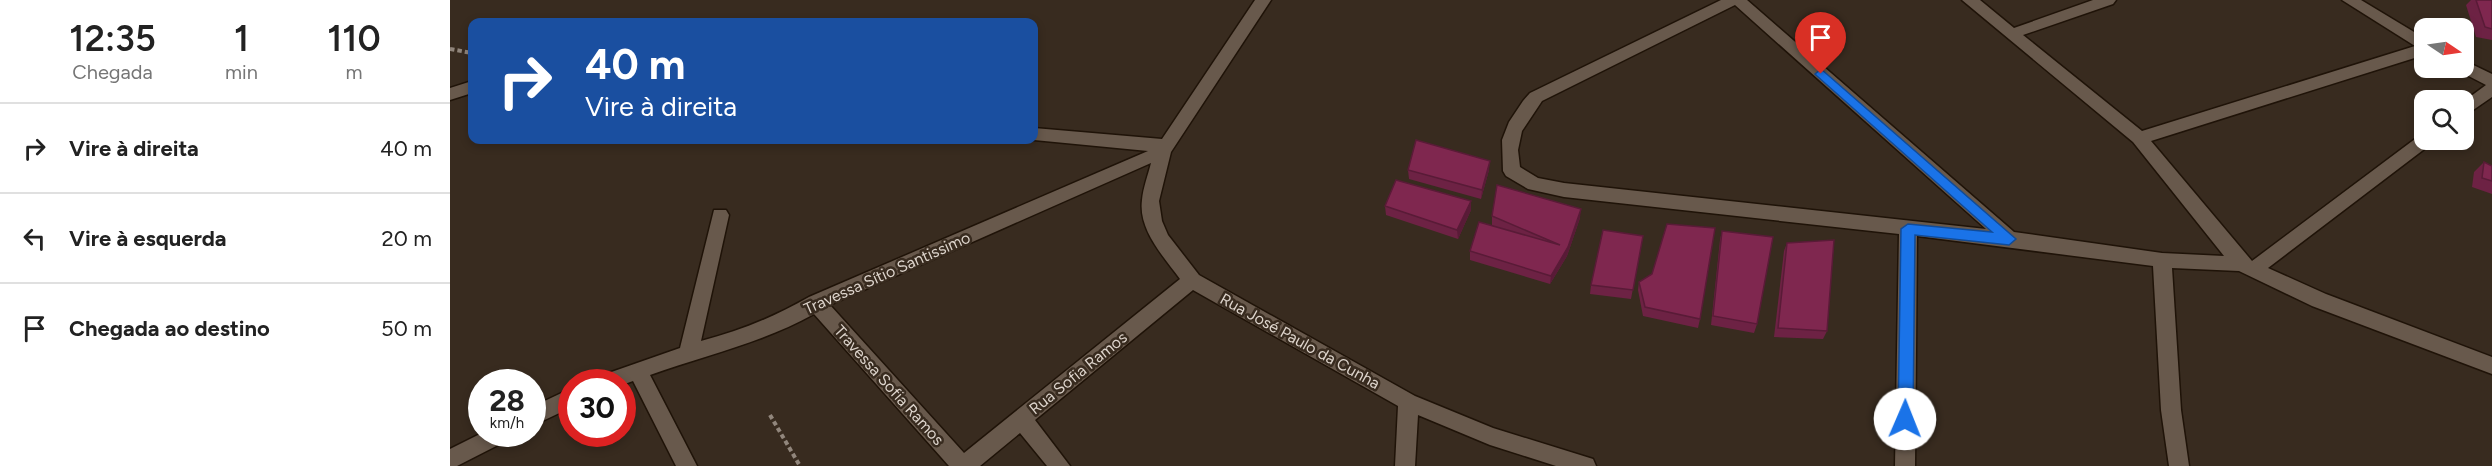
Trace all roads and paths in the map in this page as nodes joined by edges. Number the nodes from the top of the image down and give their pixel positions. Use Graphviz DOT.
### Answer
graph roads {
  1 [pos="1263,0"];
  2 [pos="1733,0"];
  3 [pos="1738,0"];
  4 [pos="1970,0"];
  5 [pos="2108,0"];
  6 [pos="2350,0"];
  7 [pos="2014,33"];
  8 [pos="2414,41"];
  9 [pos="450,50"];
  10 [pos="2414,50"];
  11 [pos="468,52"];
  12 [pos="2474,72"];
  13 [pos="2492,81"];
  14 [pos="468,88"];
  15 [pos="2492,89"];
  16 [pos="450,94"];
  17 [pos="2474,103"];
  18 [pos="1038,134"];
  19 [pos="2139,138"];
  20 [pos="1164,149"];
  21 [pos="2414,149"];
  22 [pos="720,215"];
  23 [pos="1908,229"];
  24 [pos="2009,239"];
  25 [pos="2162,260"];
  26 [pos="2247,267"];
  27 [pos="1192,280"];
  28 [pos="816,303"];
  29 [pos="689,353"];
  30 [pos="2492,366"];
  31 [pos="638,370"];
  32 [pos="1408,402"];
  33 [pos="771,415"];
  34 [pos="1021,419"];
  35 [pos="474,447"];
  36 [pos="450,459"];
  37 [pos="687,466"];
  38 [pos="800,466"];
  39 [pos="963,466"];
  40 [pos="1060,466"];
  41 [pos="1405,466"];
  42 [pos="1586,466"];
  43 [pos="1905,466"];
  44 [pos="2180,466"];
  1 -- 20 [label="street"];
  2 -- 23 [label="street"];
  3 -- 24 [label="street"];
  4 -- 7 [label="street"];
  5 -- 7 [label="street"];
  6 -- 8 [label="street"];
  7 -- 19 [label="street"];
  9 -- 11 [label="path"];
  10 -- 19 [label="street"];
  12 -- 13 [label="street"];
  14 -- 16 [label="street"];
  15 -- 17 [label="street"];
  18 -- 20 [label="street"];
  19 -- 26 [label="street"];
  20 -- 27 [label="street"];
  20 -- 28 [label="street, Travessa Sítio Santissimo"];
  21 -- 26 [label="street"];
  22 -- 29 [label="street"];
  23 -- 24 [label="street"];
  23 -- 43 [label="street"];
  24 -- 25 [label="street"];
  25 -- 26 [label="street"];
  25 -- 44 [label="street"];
  26 -- 30 [label="street"];
  27 -- 32 [label="street, Rua José Paulo da Cunha"];
  27 -- 34 [label="street, Rua Sofia Ramos"];
  28 -- 29 [label="street, Travessa Sítio Santissimo"];
  28 -- 39 [label="street, Travessa Sofia Ramos"];
  29 -- 31 [label="street, Travessa Sítio Santissimo"];
  31 -- 37 [label="street"];
  32 -- 41 [label="street"];
  32 -- 42 [label="street, Rua José Paulo da Cunha"];
  33 -- 38 [label="path"];
  34 -- 39 [label="street, Rua Sofia Ramos"];
  34 -- 40 [label="street"];
  35 -- 36 [label="street"];
}
